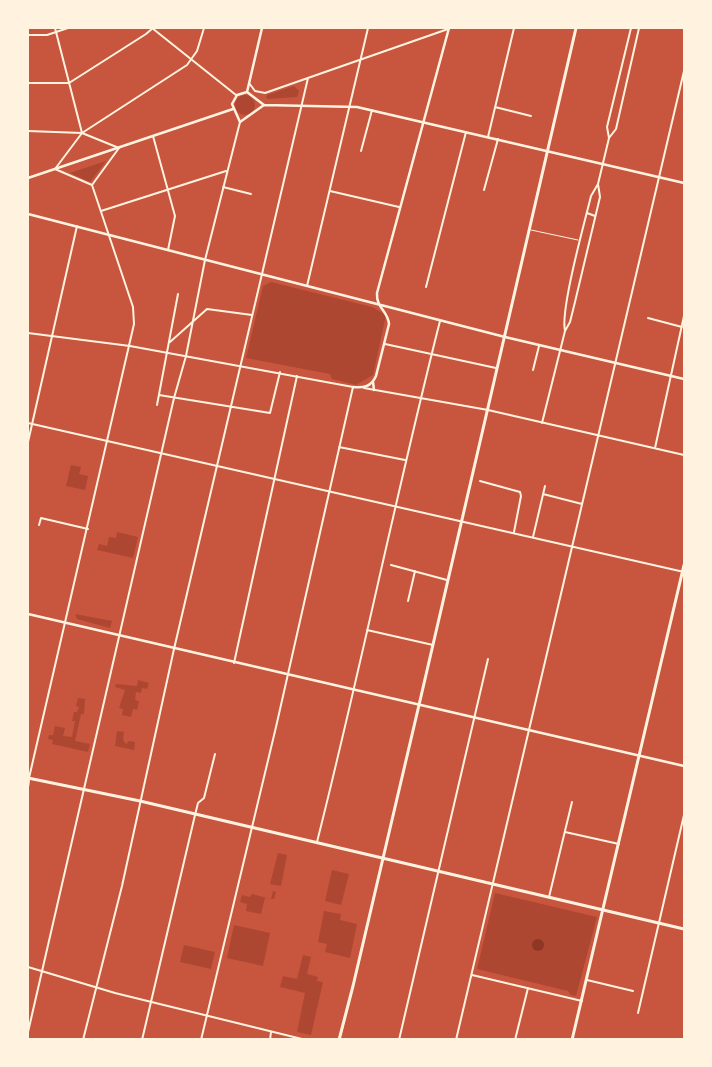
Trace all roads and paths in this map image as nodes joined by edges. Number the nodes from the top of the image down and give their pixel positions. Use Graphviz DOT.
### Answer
graph roads {
  1 [pos="54,28"];
  2 [pos="68,28"];
  3 [pos="152,28"];
  4 [pos="204,28"];
  5 [pos="262,28"];
  6 [pos="368,28"];
  7 [pos="449,28"];
  8 [pos="514,28"];
  9 [pos="576,28"];
  10 [pos="631,28"];
  11 [pos="640,28"];
  12 [pos="56,33"];
  13 [pos="28,35"];
  14 [pos="192,60"];
  15 [pos="360,60"];
  16 [pos="684,71"];
  17 [pos="308,78"];
  18 [pos="28,83"];
  19 [pos="69,83"];
  20 [pos="249,83"];
  21 [pos="247,92"];
  22 [pos="237,95"];
  23 [pos="264,104"];
  24 [pos="301,105"];
  25 [pos="349,106"];
  26 [pos="495,108"];
  27 [pos="233,109"];
  28 [pos="372,110"];
  29 [pos="531,116"];
  30 [pos="423,121"];
  31 [pos="240,122"];
  32 [pos="28,131"];
  33 [pos="466,131"];
  34 [pos="82,133"];
  35 [pos="153,136"];
  36 [pos="488,137"];
  37 [pos="609,138"];
  38 [pos="498,139"];
  39 [pos="118,148"];
  40 [pos="548,150"];
  41 [pos="361,151"];
  42 [pos="603,164"];
  43 [pos="55,169"];
  44 [pos="226,171"];
  45 [pos="659,177"];
  46 [pos="28,178"];
  47 [pos="684,183"];
  48 [pos="598,184"];
  49 [pos="92,185"];
  50 [pos="223,187"];
  51 [pos="169,190"];
  52 [pos="484,190"];
  53 [pos="330,191"];
  54 [pos="251,194"];
  55 [pos="399,207"];
  56 [pos="101,211"];
  57 [pos="28,214"];
  58 [pos="586,214"];
  59 [pos="596,216"];
  60 [pos="77,226"];
  61 [pos="530,230"];
  62 [pos="108,234"];
  63 [pos="580,240"];
  64 [pos="168,250"];
  65 [pos="205,260"];
  66 [pos="576,261"];
  67 [pos="585,262"];
  68 [pos="261,275"];
  69 [pos="307,286"];
  70 [pos="426,287"];
  71 [pos="178,294"];
  72 [pos="568,300"];
  73 [pos="576,302"];
  74 [pos="377,303"];
  75 [pos="252,315"];
  76 [pos="684,316"];
  77 [pos="648,318"];
  78 [pos="193,320"];
  79 [pos="440,320"];
  80 [pos="682,327"];
  81 [pos="565,331"];
  82 [pos="28,333"];
  83 [pos="52,337"];
  84 [pos="505,337"];
  85 [pos="170,342"];
  86 [pos="385,344"];
  87 [pos="539,345"];
  88 [pos="130,346"];
  89 [pos="560,350"];
  90 [pos="168,352"];
  91 [pos="432,354"];
  92 [pos="186,356"];
  93 [pos="617,363"];
  94 [pos="240,364"];
  95 [pos="498,369"];
  96 [pos="533,370"];
  97 [pos="280,372"];
  98 [pos="670,375"];
  99 [pos="297,376"];
  100 [pos="684,379"];
  101 [pos="373,382"];
  102 [pos="353,387"];
  103 [pos="363,388"];
  104 [pos="374,390"];
  105 [pos="159,395"];
  106 [pos="174,398"];
  107 [pos="421,398"];
  108 [pos="157,405"];
  109 [pos="231,406"];
  110 [pos="488,410"];
  111 [pos="28,423"];
  112 [pos="542,423"];
  113 [pos="32,424"];
  114 [pos="598,436"];
  115 [pos="108,440"];
  116 [pos="28,442"];
  117 [pos="339,447"];
  118 [pos="655,448"];
  119 [pos="163,452"];
  120 [pos="684,455"];
  121 [pos="405,460"];
  122 [pos="218,464"];
  123 [pos="275,477"];
  124 [pos="480,481"];
  125 [pos="545,486"];
  126 [pos="329,490"];
  127 [pos="543,494"];
  128 [pos="394,504"];
  129 [pos="583,504"];
  130 [pos="462,520"];
  131 [pos="39,525"];
  132 [pos="88,529"];
  133 [pos="514,532"];
  134 [pos="533,537"];
  135 [pos="573,546"];
  136 [pos="684,565"];
  137 [pos="391,566"];
  138 [pos="684,571"];
  139 [pos="415,572"];
  140 [pos="448,580"];
  141 [pos="408,601"];
  142 [pos="28,614"];
  143 [pos="65,623"];
  144 [pos="367,630"];
  145 [pos="120,637"];
  146 [pos="434,645"];
  147 [pos="174,649"];
  148 [pos="488,659"];
  149 [pos="234,663"];
  150 [pos="288,675"];
  151 [pos="355,690"];
  152 [pos="419,705"];
  153 [pos="475,718"];
  154 [pos="530,730"];
  155 [pos="215,754"];
  156 [pos="640,756"];
  157 [pos="684,766"];
  158 [pos="28,778"];
  159 [pos="28,786"];
  160 [pos="84,790"];
  161 [pos="140,802"];
  162 [pos="572,802"];
  163 [pos="195,815"];
  164 [pos="684,815"];
  165 [pos="251,828"];
  166 [pos="565,832"];
  167 [pos="317,844"];
  168 [pos="619,844"];
  169 [pos="382,859"];
  170 [pos="438,872"];
  171 [pos="494,886"];
  172 [pos="549,898"];
  173 [pos="603,911"];
  174 [pos="658,923"];
  175 [pos="684,929"];
  176 [pos="28,966"];
  177 [pos="42,971"];
  178 [pos="472,975"];
  179 [pos="587,980"];
  180 [pos="96,987"];
  181 [pos="528,988"];
  182 [pos="634,991"];
  183 [pos="582,1001"];
  184 [pos="151,1002"];
  185 [pos="638,1013"];
  186 [pos="206,1015"];
  187 [pos="272,1031"];
  188 [pos="28,1032"];
  189 [pos="83,1040"];
  190 [pos="142,1040"];
  191 [pos="201,1040"];
  192 [pos="270,1040"];
  193 [pos="306,1040"];
  194 [pos="339,1040"];
  195 [pos="399,1040"];
  196 [pos="456,1040"];
  197 [pos="515,1040"];
  198 [pos="572,1040"];
  1 -- 12 [label="street"];
  2 -- 12 [label="street"];
  3 -- 14 [label="street"];
  3 -- 19 [label="street"];
  4 -- 14 [label="street"];
  5 -- 20 [label="street"];
  6 -- 15 [label="street"];
  7 -- 15 [label="street"];
  7 -- 30 [label="street"];
  8 -- 26 [label="street"];
  9 -- 40 [label="main road"];
  10 -- 37 [label="street"];
  11 -- 37 [label="street"];
  12 -- 13 [label="street"];
  12 -- 19 [label="street"];
  14 -- 22 [label="street"];
  14 -- 34 [label="street"];
  15 -- 17 [label="street"];
  15 -- 25 [label="street"];
  16 -- 45 [label="street"];
  17 -- 20 [label="street"];
  17 -- 24 [label="street"];
  18 -- 19 [label="street"];
  19 -- 34 [label="street"];
  20 -- 21 [label="street"];
  21 -- 22 [label="street"];
  21 -- 23 [label="street"];
  22 -- 27 [label="street"];
  23 -- 24 [label="street"];
  23 -- 31 [label="street"];
  24 -- 25 [label="street"];
  24 -- 68 [label="street"];
  25 -- 28 [label="street"];
  25 -- 53 [label="street"];
  26 -- 29 [label="street"];
  26 -- 36 [label="street"];
  27 -- 31 [label="street"];
  27 -- 35 [label="street"];
  28 -- 30 [label="street"];
  28 -- 41 [label="street"];
  30 -- 33 [label="street"];
  30 -- 55 [label="street"];
  31 -- 44 [label="street"];
  32 -- 34 [label="street"];
  33 -- 36 [label="street"];
  33 -- 70 [label="street"];
  34 -- 39 [label="street"];
  34 -- 43 [label="street"];
  35 -- 39 [label="street"];
  35 -- 51 [label="street"];
  36 -- 38 [label="street"];
  37 -- 42 [label="street"];
  38 -- 40 [label="street"];
  38 -- 52 [label="street"];
  39 -- 43 [label="street"];
  39 -- 49 [label="street"];
  40 -- 42 [label="street"];
  40 -- 61 [label="main road"];
  42 -- 45 [label="street"];
  42 -- 48 [label="street"];
  43 -- 46 [label="street"];
  43 -- 49 [label="street"];
  44 -- 50 [label="street"];
  44 -- 51 [label="street"];
  45 -- 47 [label="street"];
  45 -- 93 [label="street"];
  48 -- 58 [label="street"];
  48 -- 59 [label="street"];
  49 -- 56 [label="street"];
  50 -- 54 [label="street"];
  50 -- 65 [label="street"];
  51 -- 56 [label="street"];
  51 -- 64 [label="street"];
  53 -- 55 [label="street"];
  53 -- 69 [label="street"];
  55 -- 74 [label="street"];
  56 -- 62 [label="street"];
  57 -- 60 [label="street"];
  58 -- 59 [label="street"];
  58 -- 63 [label="street"];
  59 -- 67 [label="street"];
  60 -- 62 [label="street"];
  60 -- 83 [label="street"];
  61 -- 63 [label="lane"];
  61 -- 84 [label="main road"];
  62 -- 64 [label="street"];
  62 -- 88 [label="street"];
  63 -- 66 [label="street"];
  64 -- 65 [label="street"];
  65 -- 68 [label="street"];
  65 -- 78 [label="street"];
  66 -- 67 [label="street"];
  66 -- 72 [label="street"];
  67 -- 73 [label="street"];
  68 -- 69 [label="street"];
  68 -- 75 [label="street"];
  69 -- 74 [label="street"];
  71 -- 85 [label="street"];
  72 -- 73 [label="street"];
  72 -- 81 [label="street"];
  73 -- 81 [label="street"];
  74 -- 79 [label="street"];
  74 -- 86 [label="street"];
  75 -- 78 [label="street"];
  75 -- 94 [label="street"];
  76 -- 80 [label="street"];
  77 -- 80 [label="street"];
  78 -- 85 [label="street"];
  78 -- 92 [label="street"];
  79 -- 84 [label="street"];
  79 -- 91 [label="street"];
  80 -- 98 [label="street"];
  81 -- 89 [label="street"];
  82 -- 83 [label="street"];
  83 -- 88 [label="street"];
  83 -- 113 [label="street"];
  84 -- 87 [label="street"];
  84 -- 95 [label="main road"];
  85 -- 90 [label="street"];
  86 -- 91 [label="street"];
  86 -- 101 [label="street"];
  87 -- 89 [label="street"];
  87 -- 96 [label="street"];
  88 -- 90 [label="street"];
  88 -- 115 [label="street"];
  89 -- 93 [label="street"];
  89 -- 112 [label="street"];
  90 -- 92 [label="street"];
  90 -- 105 [label="street"];
  91 -- 95 [label="street"];
  91 -- 107 [label="street"];
  92 -- 94 [label="street"];
  92 -- 106 [label="street"];
  93 -- 98 [label="street"];
  93 -- 114 [label="street"];
  94 -- 97 [label="street"];
  94 -- 109 [label="street"];
  95 -- 110 [label="main road"];
  97 -- 99 [label="street"];
  97 -- 109 [label="street"];
  98 -- 100 [label="street"];
  98 -- 118 [label="street"];
  99 -- 102 [label="street"];
  99 -- 123 [label="street"];
  101 -- 103 [label="street"];
  101 -- 104 [label="street"];
  102 -- 103 [label="street"];
  102 -- 117 [label="street"];
  103 -- 104 [label="street"];
  104 -- 107 [label="street"];
  105 -- 106 [label="street"];
  105 -- 108 [label="street"];
  106 -- 109 [label="street"];
  106 -- 119 [label="street"];
  107 -- 110 [label="street"];
  107 -- 121 [label="street"];
  109 -- 122 [label="street"];
  110 -- 112 [label="street"];
  110 -- 130 [label="main road"];
  111 -- 113 [label="street"];
  112 -- 114 [label="street"];
  113 -- 115 [label="street"];
  113 -- 116 [label="street"];
  114 -- 118 [label="street"];
  114 -- 129 [label="street"];
  115 -- 119 [label="street"];
  115 -- 132 [label="street"];
  117 -- 121 [label="street"];
  117 -- 126 [label="street"];
  118 -- 120 [label="street"];
  119 -- 122 [label="street"];
  119 -- 145 [label="street"];
  121 -- 128 [label="street"];
  122 -- 123 [label="street"];
  122 -- 147 [label="street"];
  123 -- 126 [label="street"];
  123 -- 149 [label="street"];
  124 -- 133 [label="street"];
  125 -- 127 [label="street"];
  126 -- 128 [label="street"];
  126 -- 150 [label="street"];
  127 -- 129 [label="street"];
  127 -- 134 [label="street"];
  128 -- 130 [label="street"];
  128 -- 144 [label="street"];
  129 -- 135 [label="street"];
  130 -- 133 [label="street"];
  130 -- 140 [label="main road"];
  131 -- 132 [label="street"];
  132 -- 143 [label="street"];
  133 -- 134 [label="street"];
  134 -- 135 [label="street"];
  135 -- 138 [label="street"];
  135 -- 154 [label="street"];
  136 -- 138 [label="main road"];
  137 -- 139 [label="street"];
  138 -- 156 [label="main road"];
  139 -- 140 [label="street"];
  139 -- 141 [label="street"];
  140 -- 146 [label="main road"];
  142 -- 143 [label="street"];
  143 -- 145 [label="street"];
  143 -- 158 [label="street"];
  144 -- 146 [label="street"];
  144 -- 151 [label="street"];
  145 -- 147 [label="street"];
  145 -- 160 [label="street"];
  146 -- 152 [label="main road"];
  147 -- 149 [label="street"];
  147 -- 161 [label="street"];
  148 -- 153 [label="street"];
  149 -- 150 [label="street"];
  150 -- 151 [label="street"];
  150 -- 165 [label="street"];
  151 -- 152 [label="street"];
  151 -- 167 [label="street"];
  152 -- 153 [label="street"];
  152 -- 169 [label="main road"];
  153 -- 154 [label="street"];
  153 -- 170 [label="street"];
  154 -- 156 [label="street"];
  154 -- 171 [label="street"];
  155 -- 163 [label="street"];
  156 -- 157 [label="street"];
  156 -- 168 [label="main road"];
  158 -- 159 [label="street"];
  158 -- 160 [label="main road"];
  160 -- 161 [label="main road"];
  160 -- 177 [label="street"];
  161 -- 163 [label="main road"];
  161 -- 180 [label="street"];
  162 -- 166 [label="street"];
  163 -- 165 [label="main road"];
  163 -- 184 [label="street"];
  164 -- 174 [label="street"];
  165 -- 167 [label="main road"];
  165 -- 186 [label="street"];
  166 -- 168 [label="street"];
  166 -- 172 [label="street"];
  167 -- 169 [label="main road"];
  168 -- 173 [label="main road"];
  169 -- 170 [label="main road"];
  169 -- 194 [label="main road"];
  170 -- 171 [label="main road"];
  170 -- 195 [label="street"];
  171 -- 172 [label="main road"];
  171 -- 178 [label="street"];
  172 -- 173 [label="main road"];
  173 -- 174 [label="main road"];
  173 -- 179 [label="main road"];
  174 -- 175 [label="main road"];
  174 -- 185 [label="street"];
  176 -- 177 [label="street"];
  177 -- 180 [label="street"];
  177 -- 188 [label="street"];
  178 -- 181 [label="street"];
  178 -- 196 [label="street"];
  179 -- 182 [label="street"];
  179 -- 183 [label="main road"];
  180 -- 184 [label="street"];
  180 -- 189 [label="street"];
  181 -- 183 [label="street"];
  181 -- 197 [label="street"];
  183 -- 198 [label="main road"];
  184 -- 186 [label="street"];
  184 -- 190 [label="street"];
  186 -- 187 [label="street"];
  186 -- 191 [label="street"];
  187 -- 192 [label="street"];
  187 -- 193 [label="street"];
}
